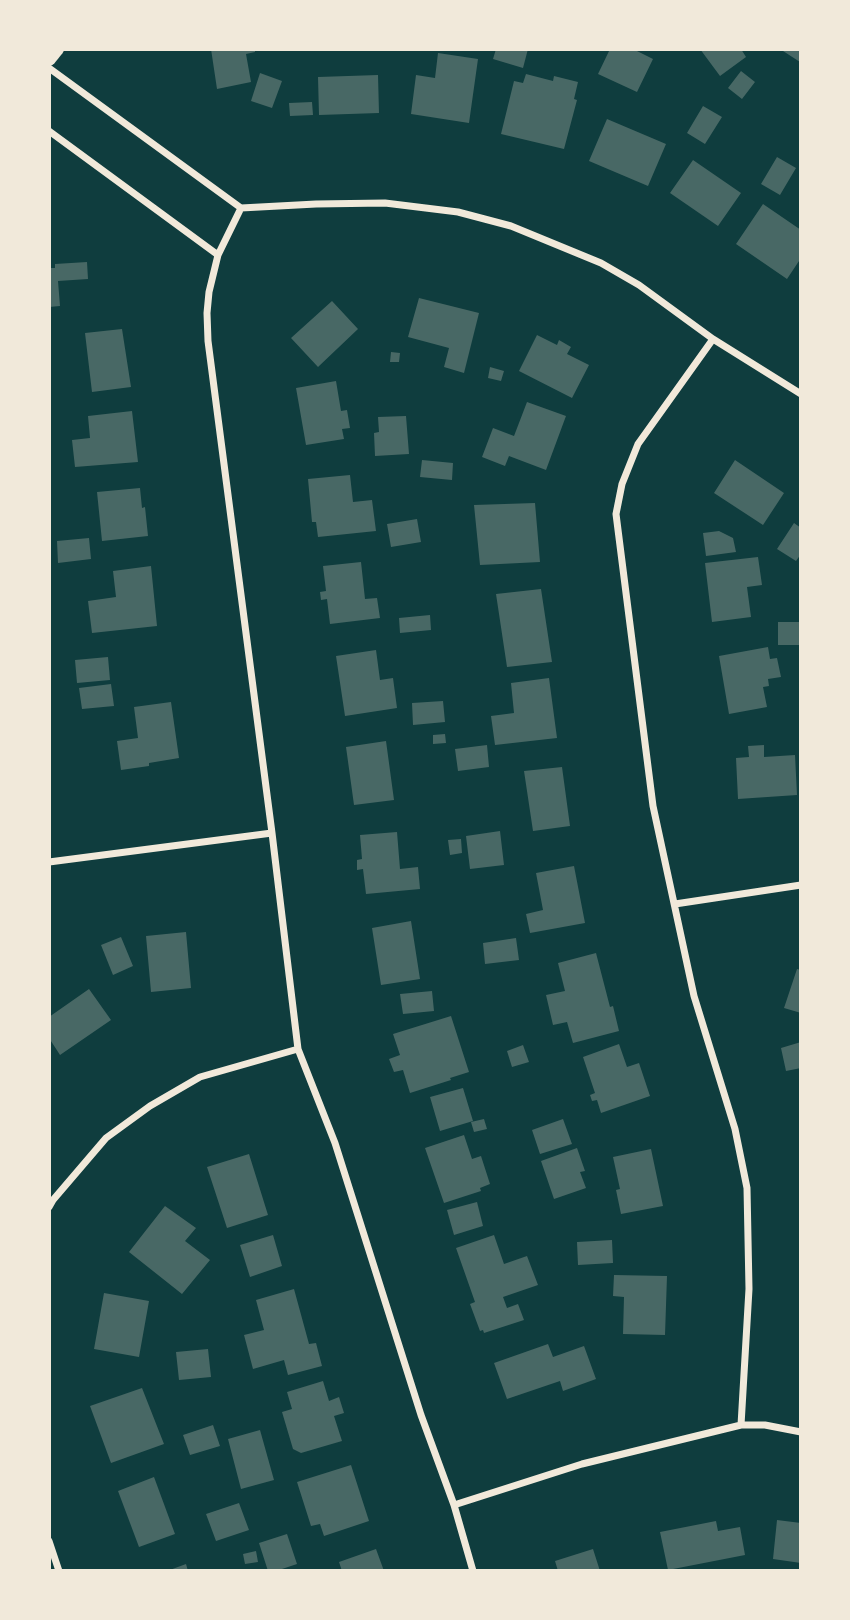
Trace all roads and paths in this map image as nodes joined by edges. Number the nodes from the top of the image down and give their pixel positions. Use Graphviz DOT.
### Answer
graph roads {
  1 [pos="57,49"];
  2 [pos="49,59"];
  3 [pos="49,68"];
  4 [pos="49,131"];
  5 [pos="241,208"];
  6 [pos="218,255"];
  7 [pos="713,339"];
  8 [pos="801,394"];
  9 [pos="272,833"];
  10 [pos="49,862"];
  11 [pos="801,885"];
  12 [pos="675,904"];
  13 [pos="298,1049"];
  14 [pos="49,1207"];
  15 [pos="741,1425"];
  16 [pos="801,1432"];
  17 [pos="454,1505"];
  18 [pos="49,1541"];
  19 [pos="59,1571"];
  20 [pos="473,1571"];
  1 -- 2 [label="main road"];
  3 -- 5 [label="street"];
  4 -- 6 [label="street"];
  5 -- 6 [label="street"];
  5 -- 7 [label="street"];
  6 -- 9 [label="street"];
  7 -- 8 [label="street"];
  7 -- 12 [label="street"];
  9 -- 10 [label="street"];
  9 -- 13 [label="street"];
  11 -- 12 [label="street"];
  12 -- 15 [label="street"];
  13 -- 14 [label="street"];
  13 -- 17 [label="street"];
  15 -- 16 [label="street"];
  15 -- 17 [label="street"];
  17 -- 20 [label="street"];
  18 -- 19 [label="street"];
}
